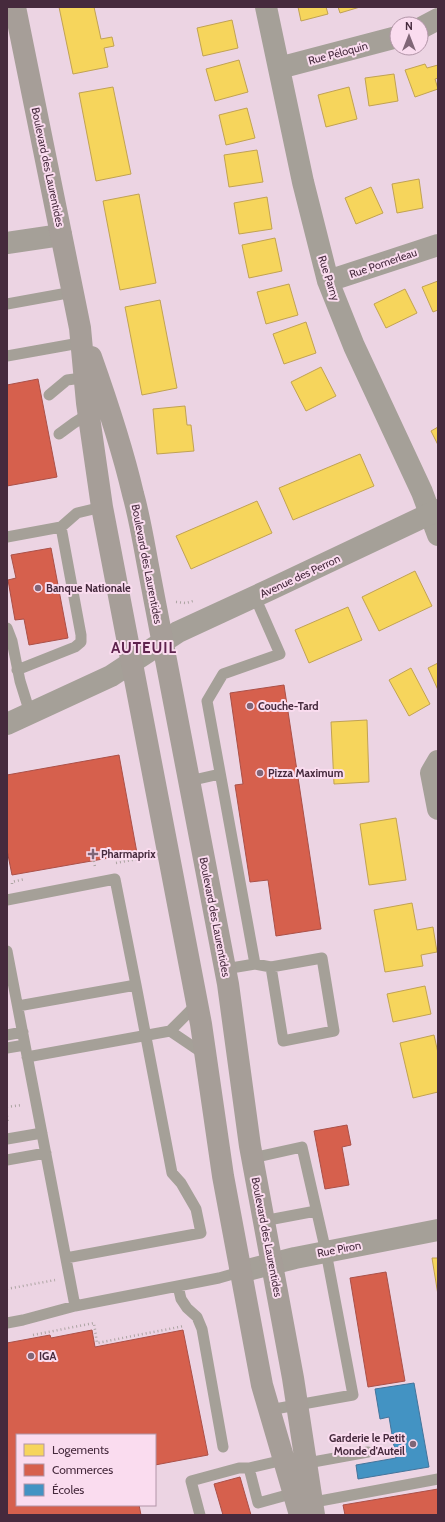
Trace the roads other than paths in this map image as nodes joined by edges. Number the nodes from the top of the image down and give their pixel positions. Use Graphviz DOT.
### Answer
graph roads {
  1 [pos="15,7"];
  2 [pos="266,7"];
  3 [pos="438,19"];
  4 [pos="429,24"];
  5 [pos="389,39"];
  6 [pos="279,68"];
  7 [pos="61,235"];
  8 [pos="7,243"];
  9 [pos="438,244"];
  10 [pos="328,281"];
  11 [pos="73,292"];
  12 [pos="7,304"];
  13 [pos="82,337"];
  14 [pos="7,356"];
  15 [pos="91,376"];
  16 [pos="49,395"];
  17 [pos="110,412"];
  18 [pos="88,414"];
  19 [pos="59,434"];
  20 [pos="102,507"];
  21 [pos="434,512"];
  22 [pos="61,527"];
  23 [pos="438,534"];
  24 [pos="7,537"];
  25 [pos="255,597"];
  26 [pos="7,628"];
  27 [pos="162,643"];
  28 [pos="132,662"];
  29 [pos="17,670"];
  30 [pos="30,713"];
  31 [pos="7,724"];
  32 [pos="438,761"];
  33 [pos="220,774"];
  34 [pos="189,781"];
  35 [pos="438,809"];
  36 [pos="7,899"];
  37 [pos="7,953"];
  38 [pos="255,964"];
  39 [pos="271,968"];
  40 [pos="225,969"];
  41 [pos="136,985"];
  42 [pos="198,1004"];
  43 [pos="18,1006"];
  44 [pos="170,1031"];
  45 [pos="22,1032"];
  46 [pos="7,1035"];
  47 [pos="145,1035"];
  48 [pos="25,1045"];
  49 [pos="7,1048"];
  50 [pos="207,1055"];
  51 [pos="27,1057"];
  52 [pos="42,1133"];
  53 [pos="7,1139"];
  54 [pos="46,1153"];
  55 [pos="252,1158"];
  56 [pos="7,1160"];
  57 [pos="316,1211"];
  58 [pos="263,1221"];
  59 [pos="438,1230"];
  60 [pos="326,1252"];
  61 [pos="66,1258"];
  62 [pos="272,1264"];
  63 [pos="240,1272"];
  64 [pos="178,1286"];
  65 [pos="75,1306"];
  66 [pos="7,1323"];
  67 [pos="298,1405"];
  68 [pos="269,1410"];
  69 [pos="223,1447"];
  70 [pos="368,1452"];
  71 [pos="295,1461"];
  72 [pos="250,1468"];
  73 [pos="438,1479"];
  74 [pos="304,1503"];
  75 [pos="200,1515"];
  1 -- 7 [label="main road, Boulevard des Laurentides"];
  2 -- 6 [label="street, Rue Parny"];
  3 -- 4 [label="street"];
  5 -- 6 [label="street, Rue Péloquin"];
  6 -- 10 [label="street, Rue Parny"];
  7 -- 8 [label="street"];
  7 -- 11 [label="main road, Boulevard des Laurentides"];
  9 -- 10 [label="street, Rue Pomerleau"];
  10 -- 21 [label="street, Rue Parny"];
  11 -- 12 [label="lane"];
  11 -- 13 [label="main road, Boulevard des Laurentides"];
  13 -- 14 [label="lane"];
  13 -- 15 [label="main road, Boulevard des Laurentides"];
  15 -- 16 [label="lane"];
  15 -- 17 [label="main road, Boulevard des Laurentides"];
  15 -- 18 [label="main road, Boulevard des Laurentides"];
  17 -- 18 [label="lane"];
  17 -- 27 [label="main road, Boulevard des Laurentides"];
  18 -- 19 [label="lane"];
  18 -- 20 [label="main road, Boulevard des Laurentides"];
  20 -- 22 [label="lane"];
  20 -- 28 [label="main road, Boulevard des Laurentides"];
  21 -- 23 [label="street, Rue Parny"];
  21 -- 25 [label="street, Avenue des Perron"];
  22 -- 24 [label="lane"];
  22 -- 29 [label="lane"];
  25 -- 27 [label="street, Avenue des Perron"];
  25 -- 33 [label="lane"];
  26 -- 29 [label="lane"];
  27 -- 28 [label="street, Avenue des Perron"];
  27 -- 34 [label="main road, Boulevard des Laurentides"];
  28 -- 30 [label="street, Avenue des Perron"];
  28 -- 42 [label="main road, Boulevard des Laurentides"];
  29 -- 30 [label="lane"];
  30 -- 31 [label="street, Avenue des Perron"];
  32 -- 35 [label="street"];
  33 -- 34 [label="lane"];
  33 -- 38 [label="lane"];
  34 -- 40 [label="main road, Boulevard des Laurentides"];
  36 -- 41 [label="lane"];
  37 -- 43 [label="lane"];
  38 -- 39 [label="lane"];
  38 -- 40 [label="lane"];
  39 -- 39 [label="lane"];
  40 -- 55 [label="main road, Boulevard des Laurentides"];
  41 -- 43 [label="lane"];
  41 -- 47 [label="lane"];
  42 -- 44 [label="lane"];
  42 -- 50 [label="main road, Boulevard des Laurentides"];
  43 -- 45 [label="lane"];
  44 -- 47 [label="lane"];
  44 -- 50 [label="lane"];
  45 -- 46 [label="lane"];
  45 -- 48 [label="lane"];
  47 -- 51 [label="lane"];
  47 -- 61 [label="lane"];
  48 -- 49 [label="lane"];
  48 -- 51 [label="lane"];
  50 -- 63 [label="main road, Boulevard des Laurentides"];
  51 -- 52 [label="lane"];
  52 -- 53 [label="lane"];
  52 -- 54 [label="lane"];
  54 -- 56 [label="lane"];
  54 -- 61 [label="lane"];
  55 -- 57 [label="lane"];
  55 -- 58 [label="main road, Boulevard des Laurentides"];
  57 -- 58 [label="lane"];
  57 -- 60 [label="lane"];
  58 -- 62 [label="main road, Boulevard des Laurentides"];
  59 -- 60 [label="street, Rue Piron"];
  60 -- 62 [label="street, Rue Piron"];
  60 -- 67 [label="lane"];
  61 -- 65 [label="lane"];
  62 -- 63 [label="street, Rue Piron"];
  62 -- 67 [label="main road, Boulevard des Laurentides"];
  63 -- 64 [label="lane"];
  63 -- 68 [label="main road, Boulevard des Laurentides"];
  64 -- 65 [label="lane"];
  64 -- 69 [label="lane"];
  65 -- 66 [label="lane"];
  67 -- 68 [label="lane"];
  67 -- 71 [label="main road, Boulevard des Laurentides"];
  68 -- 71 [label="main road, Boulevard des Laurentides"];
  70 -- 71 [label="lane"];
  71 -- 72 [label="lane"];
  71 -- 74 [label="main road, Boulevard des Laurentides"];
  72 -- 74 [label="lane"];
  72 -- 75 [label="lane"];
  73 -- 74 [label="lane"];
}
